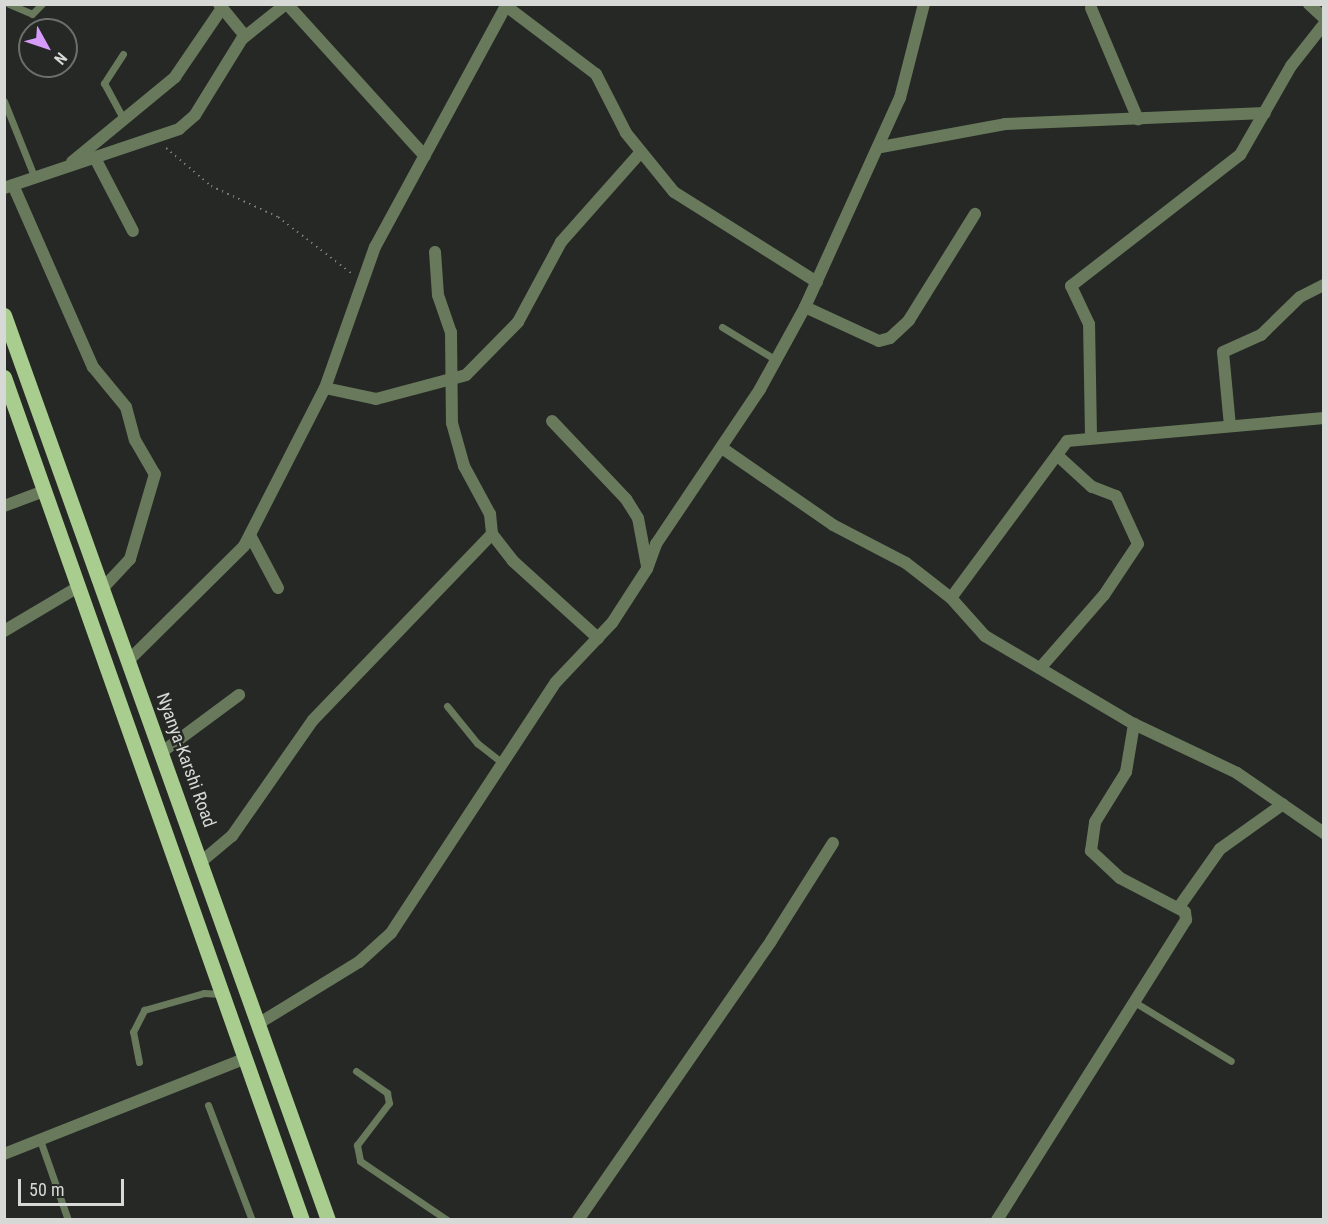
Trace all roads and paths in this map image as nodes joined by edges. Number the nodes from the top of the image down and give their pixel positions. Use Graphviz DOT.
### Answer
graph roads {
  1 [pos="9,4"];
  2 [pos="42,4"];
  3 [pos="286,4"];
  4 [pos="924,4"];
  5 [pos="1308,4"];
  6 [pos="507,5"];
  7 [pos="221,6"];
  8 [pos="1090,8"];
  9 [pos="1323,18"];
  10 [pos="1323,24"];
  11 [pos="245,36"];
  12 [pos="123,54"];
  13 [pos="4,101"];
  14 [pos="1265,113"];
  15 [pos="1138,119"];
  16 [pos="124,120"];
  17 [pos="157,141"];
  18 [pos="881,147"];
  19 [pos="641,152"];
  20 [pos="425,156"];
  21 [pos="96,160"];
  22 [pos="69,165"];
  23 [pos="34,176"];
  24 [pos="9,187"];
  25 [pos="975,214"];
  26 [pos="133,231"];
  27 [pos="435,252"];
  28 [pos="363,282"];
  29 [pos="817,282"];
  30 [pos="1323,285"];
  31 [pos="805,307"];
  32 [pos="4,315"];
  33 [pos="722,327"];
  34 [pos="776,360"];
  35 [pos="4,377"];
  36 [pos="452,382"];
  37 [pos="325,388"];
  38 [pos="4,407"];
  39 [pos="19,417"];
  40 [pos="1323,420"];
  41 [pos="552,422"];
  42 [pos="1230,426"];
  43 [pos="1091,436"];
  44 [pos="722,448"];
  45 [pos="1057,456"];
  46 [pos="44,492"];
  47 [pos="4,506"];
  48 [pos="492,534"];
  49 [pos="250,535"];
  50 [pos="647,568"];
  51 [pos="78,587"];
  52 [pos="103,588"];
  53 [pos="278,588"];
  54 [pos="951,598"];
  55 [pos="4,631"];
  56 [pos="598,638"];
  57 [pos="129,660"];
  58 [pos="1042,666"];
  59 [pos="239,695"];
  60 [pos="447,706"];
  61 [pos="1134,724"];
  62 [pos="162,752"];
  63 [pos="504,764"];
  64 [pos="1283,804"];
  65 [pos="1323,832"];
  66 [pos="832,843"];
  67 [pos="202,861"];
  68 [pos="1179,907"];
  69 [pos="225,996"];
  70 [pos="1136,1003"];
  71 [pos="261,1022"];
  72 [pos="246,1058"];
  73 [pos="1231,1061"];
  74 [pos="139,1062"];
  75 [pos="356,1071"];
  76 [pos="208,1105"];
  77 [pos="40,1140"];
  78 [pos="4,1154"];
  79 [pos="326,1213"];
  80 [pos="300,1216"];
  81 [pos="68,1220"];
  82 [pos="252,1220"];
  83 [pos="447,1220"];
  84 [pos="578,1220"];
  85 [pos="997,1220"];
  1 -- 2 [label="lane"];
  3 -- 11 [label="street"];
  3 -- 20 [label="street"];
  4 -- 18 [label="street"];
  5 -- 9 [label="street"];
  6 -- 19 [label="street"];
  6 -- 20 [label="street"];
  7 -- 11 [label="street"];
  7 -- 16 [label="street"];
  8 -- 15 [label="street"];
  10 -- 14 [label="street"];
  11 -- 17 [label="street"];
  12 -- 16 [label="lane"];
  13 -- 23 [label="lane"];
  14 -- 15 [label="street"];
  14 -- 43 [label="street"];
  15 -- 18 [label="street"];
  16 -- 22 [label="street"];
  17 -- 21 [label="street"];
  17 -- 28 [label="path"];
  18 -- 29 [label="street"];
  19 -- 29 [label="street"];
  19 -- 36 [label="street"];
  20 -- 28 [label="street"];
  21 -- 22 [label="street"];
  21 -- 26 [label="street"];
  22 -- 23 [label="street"];
  23 -- 24 [label="street"];
  24 -- 52 [label="street"];
  25 -- 31 [label="street"];
  27 -- 36 [label="street"];
  28 -- 37 [label="street"];
  29 -- 31 [label="street"];
  30 -- 42 [label="street"];
  31 -- 34 [label="street"];
  32 -- 52 [label="main road, Nyanya-Karshi Road"];
  33 -- 34 [label="lane"];
  34 -- 44 [label="street"];
  35 -- 39 [label="main road"];
  36 -- 37 [label="street"];
  36 -- 48 [label="street"];
  37 -- 49 [label="street"];
  38 -- 39 [label="street"];
  39 -- 46 [label="main road"];
  40 -- 42 [label="street"];
  41 -- 50 [label="street"];
  42 -- 43 [label="street"];
  43 -- 45 [label="street"];
  44 -- 50 [label="street"];
  44 -- 54 [label="street"];
  45 -- 54 [label="street"];
  45 -- 58 [label="street"];
  46 -- 47 [label="street"];
  46 -- 51 [label="main road"];
  48 -- 56 [label="street"];
  48 -- 67 [label="street"];
  49 -- 53 [label="street"];
  49 -- 57 [label="street"];
  50 -- 56 [label="street"];
  51 -- 55 [label="street"];
  51 -- 69 [label="main road"];
  52 -- 57 [label="main road, Nyanya-Karshi Road"];
  54 -- 58 [label="street"];
  56 -- 63 [label="street"];
  57 -- 62 [label="main road, Nyanya-Karshi Road"];
  58 -- 61 [label="street"];
  59 -- 62 [label="street"];
  60 -- 63 [label="lane"];
  61 -- 64 [label="street"];
  61 -- 68 [label="street"];
  62 -- 67 [label="main road, Nyanya-Karshi Road"];
  63 -- 71 [label="street"];
  64 -- 65 [label="street"];
  64 -- 68 [label="street"];
  66 -- 84 [label="street"];
  67 -- 71 [label="main road, Nyanya-Karshi Road"];
  68 -- 70 [label="street"];
  69 -- 72 [label="main road"];
  69 -- 74 [label="lane"];
  70 -- 73 [label="lane"];
  70 -- 85 [label="street"];
  71 -- 79 [label="main road, Nyanya-Karshi Road"];
  72 -- 77 [label="street"];
  72 -- 80 [label="main road"];
  75 -- 83 [label="lane"];
  76 -- 82 [label="lane"];
  77 -- 78 [label="street"];
  77 -- 81 [label="lane"];
  79 -- 80 [label="main road"];
}
